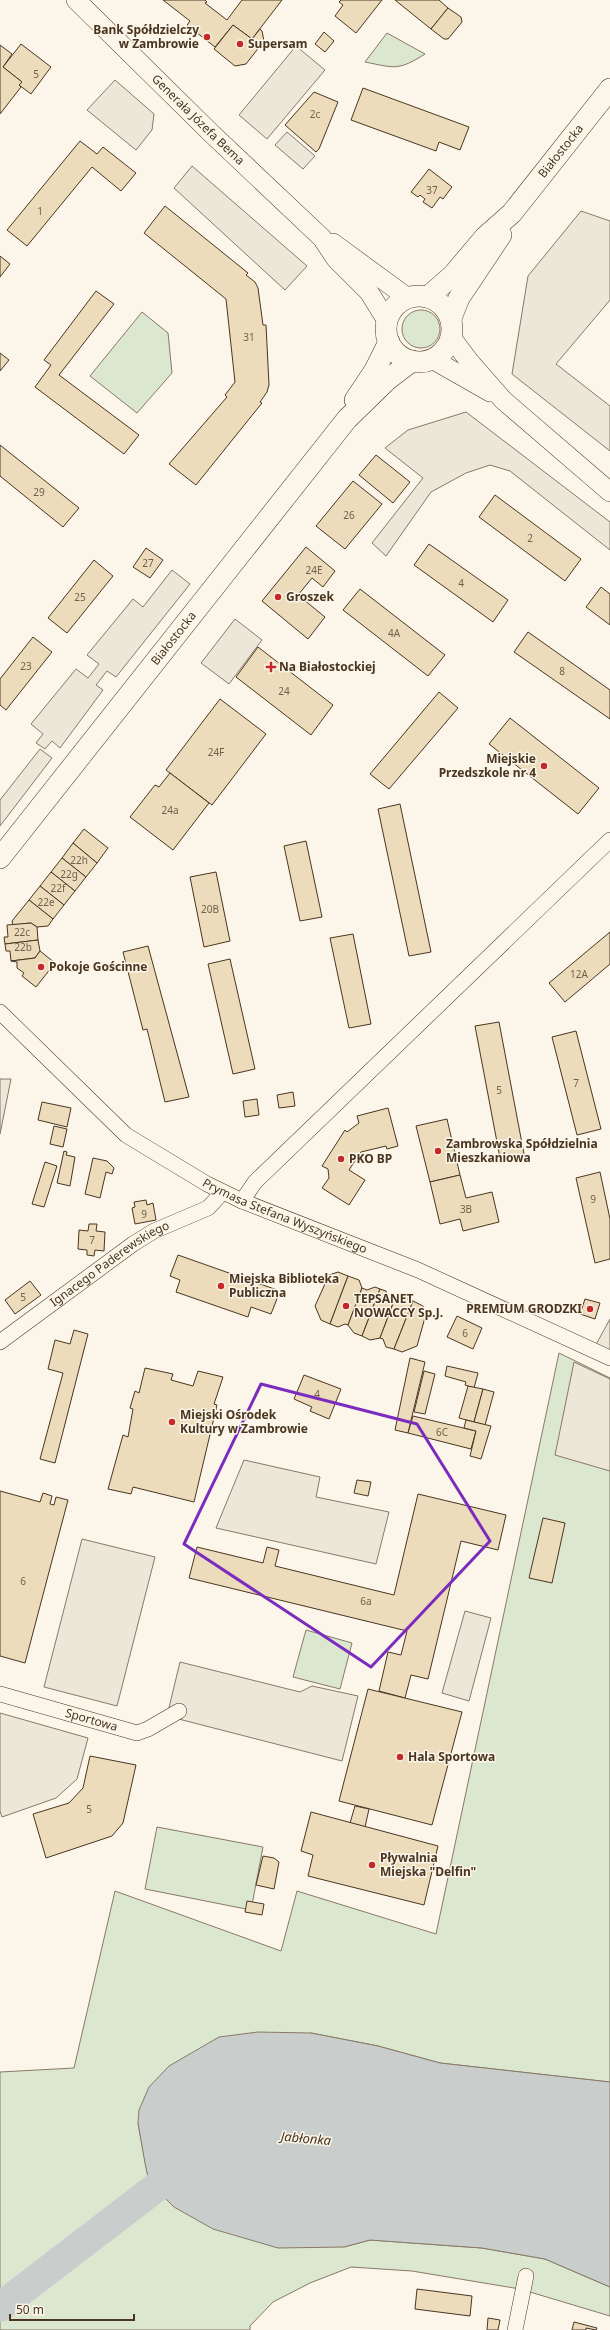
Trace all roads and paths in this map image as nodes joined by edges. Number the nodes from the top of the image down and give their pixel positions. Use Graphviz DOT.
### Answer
graph roads {
  1 [pos="76,0"];
  2 [pos="610,89"];
  3 [pos="512,213"];
  4 [pos="322,238"];
  5 [pos="418,298"];
  6 [pos="387,321"];
  7 [pos="451,328"];
  8 [pos="389,342"];
  9 [pos="432,359"];
  10 [pos="412,361"];
  11 [pos="503,400"];
  12 [pos="347,419"];
  13 [pos="610,492"];
  14 [pos="610,840"];
  15 [pos="0,858"];
  16 [pos="0,1012"];
  17 [pos="223,1192"];
  18 [pos="242,1201"];
  19 [pos="0,1342"];
  20 [pos="610,1358"];
  21 [pos="0,1694"];
  22 [pos="179,1710"];
  23 [pos="526,2276"];
  24 [pos="515,2330"];
  1 -- 4 [label="street, Generała Józefa Bema"];
  2 -- 3 [label="main road, Białostocka"];
  3 -- 5 [label="main road, Białostocka"];
  3 -- 7 [label="main road, Białostocka"];
  4 -- 5 [label="street, Generała Józefa Bema"];
  4 -- 6 [label="street, Generała Józefa Bema"];
  5 -- 6 [label="main road"];
  5 -- 7 [label="main road"];
  6 -- 8 [label="main road"];
  7 -- 9 [label="main road"];
  7 -- 11 [label="street"];
  8 -- 10 [label="main road"];
  8 -- 12 [label="main road, Białostocka"];
  9 -- 10 [label="main road"];
  9 -- 11 [label="street"];
  10 -- 12 [label="main road, Białostocka"];
  11 -- 13 [label="street"];
  12 -- 15 [label="main road, Białostocka"];
  14 -- 18 [label="street"];
  16 -- 17 [label="street, Prymasa Stefana Wyszyńskiego"];
  17 -- 18 [label="street, Prymasa Stefana Wyszyńskiego"];
  17 -- 19 [label="street, Ignacego Paderewskiego"];
  18 -- 20 [label="street, Prymasa Stefana Wyszyńskiego"];
  21 -- 22 [label="street, Sportowa"];
  23 -- 24 [label="street"];
}
